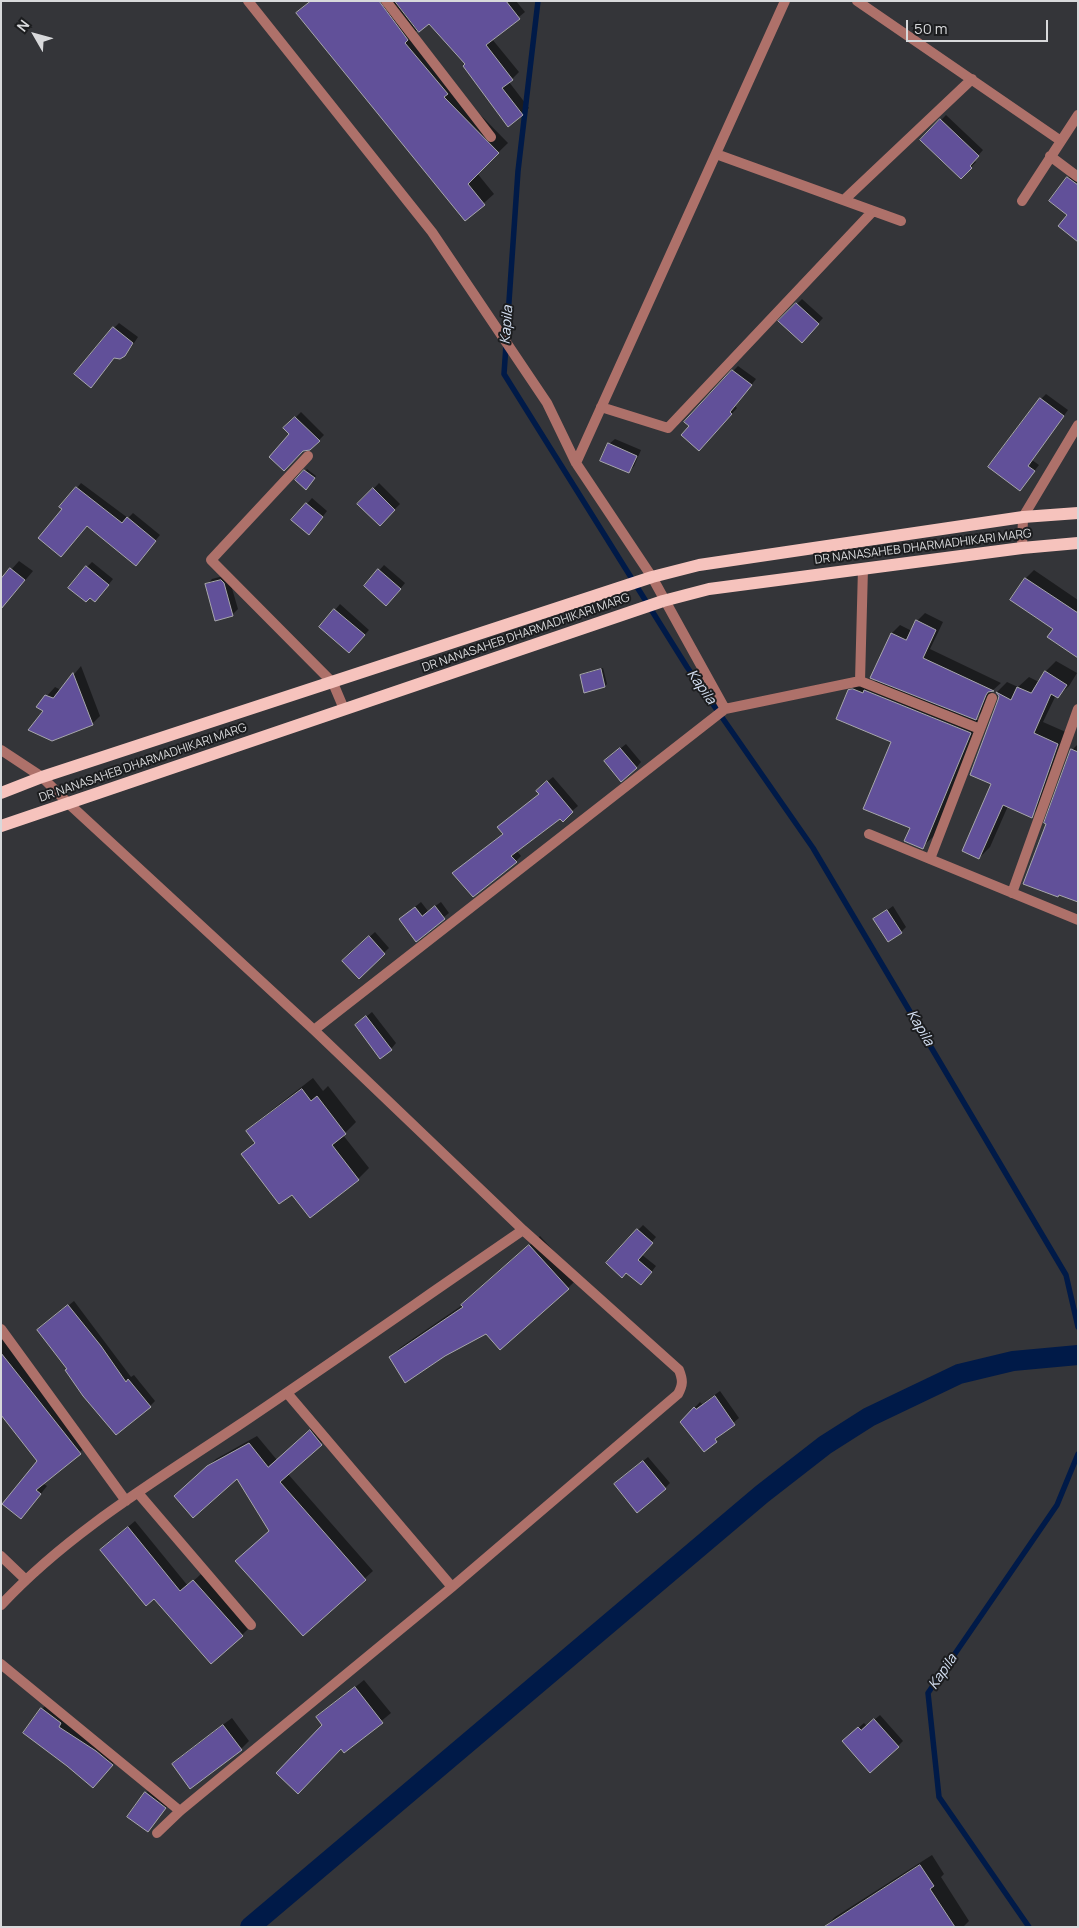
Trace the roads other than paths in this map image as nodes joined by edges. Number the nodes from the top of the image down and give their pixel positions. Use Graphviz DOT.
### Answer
graph roads {
  1 [pos="386,1"];
  2 [pos="786,1"];
  3 [pos="857,1"];
  4 [pos="251,2"];
  5 [pos="972,80"];
  6 [pos="1078,115"];
  7 [pos="491,137"];
  8 [pos="1061,140"];
  9 [pos="716,154"];
  10 [pos="1050,156"];
  11 [pos="1078,177"];
  12 [pos="844,200"];
  13 [pos="1022,201"];
  14 [pos="872,211"];
  15 [pos="901,221"];
  16 [pos="601,408"];
  17 [pos="1078,425"];
  18 [pos="308,456"];
  19 [pos="576,463"];
  20 [pos="1078,513"];
  21 [pos="1023,517"];
  22 [pos="1078,543"];
  23 [pos="1022,548"];
  24 [pos="864,568"];
  25 [pos="652,577"];
  26 [pos="663,601"];
  27 [pos="860,681"];
  28 [pos="332,683"];
  29 [pos="992,698"];
  30 [pos="344,709"];
  31 [pos="725,709"];
  32 [pos="1078,709"];
  33 [pos="980,729"];
  34 [pos="1,750"];
  35 [pos="42,778"];
  36 [pos="1,793"];
  37 [pos="68,804"];
  38 [pos="1,826"];
  39 [pos="869,834"];
  40 [pos="930,859"];
  41 [pos="1012,893"];
  42 [pos="1078,920"];
  43 [pos="314,1030"];
  44 [pos="523,1230"];
  45 [pos="1,1329"];
  46 [pos="287,1393"];
  47 [pos="138,1493"];
  48 [pos="126,1501"];
  49 [pos="1,1556"];
  50 [pos="25,1579"];
  51 [pos="452,1587"];
  52 [pos="1,1604"];
  53 [pos="251,1625"];
  54 [pos="1,1664"];
  55 [pos="180,1811"];
  56 [pos="157,1833"];
  1 -- 7 [label="street"];
  2 -- 9 [label="street"];
  3 -- 5 [label="street"];
  4 -- 19 [label="street"];
  5 -- 8 [label="street"];
  5 -- 12 [label="street"];
  6 -- 8 [label="street"];
  8 -- 10 [label="street"];
  9 -- 12 [label="street"];
  9 -- 16 [label="street"];
  10 -- 11 [label="street"];
  10 -- 13 [label="street"];
  12 -- 14 [label="street"];
  14 -- 15 [label="street"];
  14 -- 16 [label="street"];
  16 -- 19 [label="street"];
  17 -- 21 [label="street"];
  18 -- 28 [label="street"];
  19 -- 25 [label="street"];
  20 -- 21 [label="main road, DR NANASAHEB DHARMADHIKARI MARG"];
  21 -- 23 [label="street"];
  21 -- 25 [label="main road, DR NANASAHEB DHARMADHIKARI MARG"];
  22 -- 23 [label="main road, DR NANASAHEB DHARMADHIKARI MARG"];
  23 -- 24 [label="main road, DR NANASAHEB DHARMADHIKARI MARG"];
  24 -- 26 [label="main road, DR NANASAHEB DHARMADHIKARI MARG"];
  24 -- 27 [label="street"];
  25 -- 26 [label="street"];
  25 -- 28 [label="main road, DR NANASAHEB DHARMADHIKARI MARG"];
  26 -- 30 [label="main road, DR NANASAHEB DHARMADHIKARI MARG"];
  26 -- 31 [label="street"];
  27 -- 31 [label="street"];
  27 -- 33 [label="street"];
  28 -- 30 [label="street"];
  28 -- 35 [label="main road, DR NANASAHEB DHARMADHIKARI MARG"];
  29 -- 33 [label="street"];
  30 -- 37 [label="main road, DR NANASAHEB DHARMADHIKARI MARG"];
  31 -- 43 [label="street"];
  32 -- 41 [label="street"];
  33 -- 40 [label="street"];
  34 -- 35 [label="street"];
  35 -- 36 [label="main road, DR NANASAHEB DHARMADHIKARI MARG"];
  35 -- 37 [label="street"];
  37 -- 38 [label="main road, DR NANASAHEB DHARMADHIKARI MARG"];
  37 -- 43 [label="street"];
  39 -- 40 [label="street"];
  40 -- 41 [label="street"];
  41 -- 42 [label="street"];
  43 -- 44 [label="street"];
  44 -- 46 [label="street"];
  44 -- 51 [label="street"];
  45 -- 48 [label="street"];
  46 -- 47 [label="street"];
  46 -- 51 [label="street"];
  47 -- 48 [label="street"];
  47 -- 53 [label="street"];
  48 -- 50 [label="street"];
  49 -- 50 [label="street"];
  50 -- 52 [label="street"];
  51 -- 55 [label="street"];
  54 -- 55 [label="street"];
  55 -- 56 [label="street"];
}
